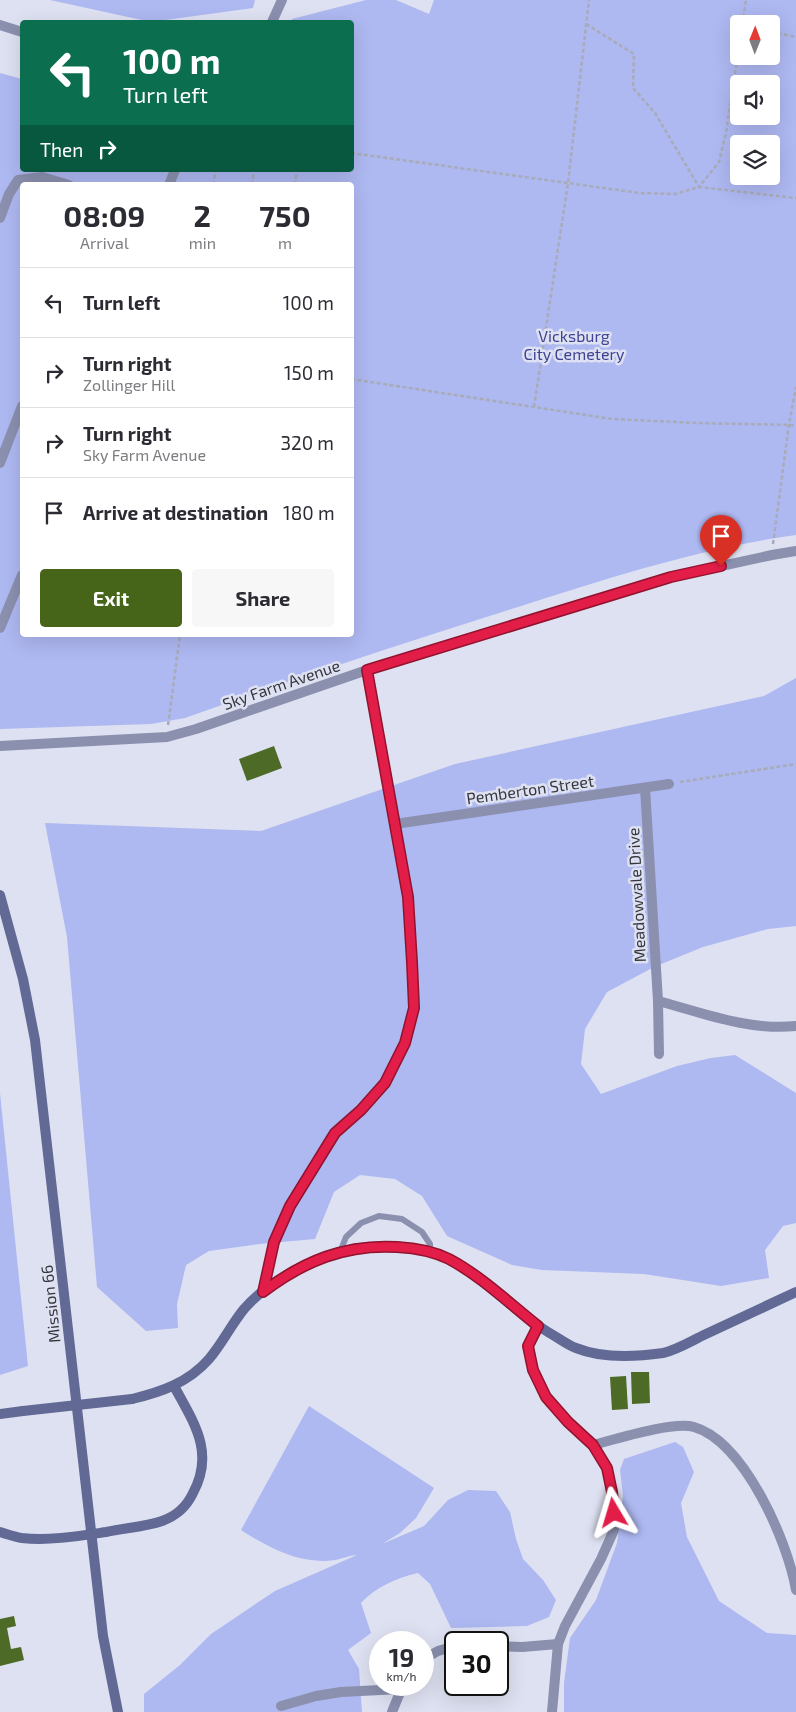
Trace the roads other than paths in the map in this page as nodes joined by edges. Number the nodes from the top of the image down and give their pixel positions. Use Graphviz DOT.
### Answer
graph roads {
  1 [pos="282,0"];
  2 [pos="273,20"];
  3 [pos="0,25"];
  4 [pos="20,31"];
  5 [pos="58,182"];
  6 [pos="0,218"];
  7 [pos="20,411"];
  8 [pos="0,463"];
  9 [pos="796,551"];
  10 [pos="20,579"];
  11 [pos="0,628"];
  12 [pos="367,670"];
  13 [pos="0,746"];
  14 [pos="669,784"];
  15 [pos="645,788"];
  16 [pos="396,824"];
  17 [pos="0,895"];
  18 [pos="658,1001"];
  19 [pos="796,1026"];
  20 [pos="659,1054"];
  21 [pos="340,1252"];
  22 [pos="430,1252"];
  23 [pos="263,1292"];
  24 [pos="796,1292"];
  25 [pos="538,1326"];
  26 [pos="174,1386"];
  27 [pos="0,1414"];
  28 [pos="593,1445"];
  29 [pos="0,1532"];
  30 [pos="91,1534"];
  31 [pos="796,1590"];
  32 [pos="558,1644"];
  33 [pos="509,1646"];
  34 [pos="369,1690"];
  35 [pos="398,1696"];
  36 [pos="401,1696"];
  37 [pos="281,1706"];
  38 [pos="118,1712"];
  39 [pos="392,1712"];
  40 [pos="398,1712"];
  41 [pos="552,1712"];
  1 -- 2 [label="street"];
  3 -- 4 [label="street"];
  5 -- 6 [label="street"];
  7 -- 8 [label="street"];
  9 -- 12 [label="street, Sky Farm Avenue"];
  10 -- 11 [label="street"];
  12 -- 13 [label="street, Sky Farm Avenue"];
  12 -- 16 [label="street"];
  14 -- 15 [label="street, Pemberton Street"];
  15 -- 16 [label="street, Pemberton Street"];
  15 -- 18 [label="street, Meadowvale Drive"];
  16 -- 23 [label="street"];
  17 -- 30 [label="street, Mission 66"];
  18 -- 19 [label="street"];
  18 -- 20 [label="street, Meadowvale Drive"];
  21 -- 22 [label="street"];
  21 -- 22 [label="lane"];
  21 -- 23 [label="street"];
  22 -- 25 [label="street"];
  23 -- 26 [label="street"];
  24 -- 25 [label="street"];
  25 -- 28 [label="street"];
  26 -- 27 [label="street, bridge"];
  26 -- 30 [label="street"];
  28 -- 31 [label="street"];
  28 -- 32 [label="street"];
  29 -- 30 [label="street"];
  30 -- 38 [label="street, Mission 66"];
  32 -- 33 [label="street"];
  32 -- 41 [label="street"];
  34 -- 37 [label="street"];
  35 -- 39 [label="street"];
  36 -- 40 [label="street"];
}
